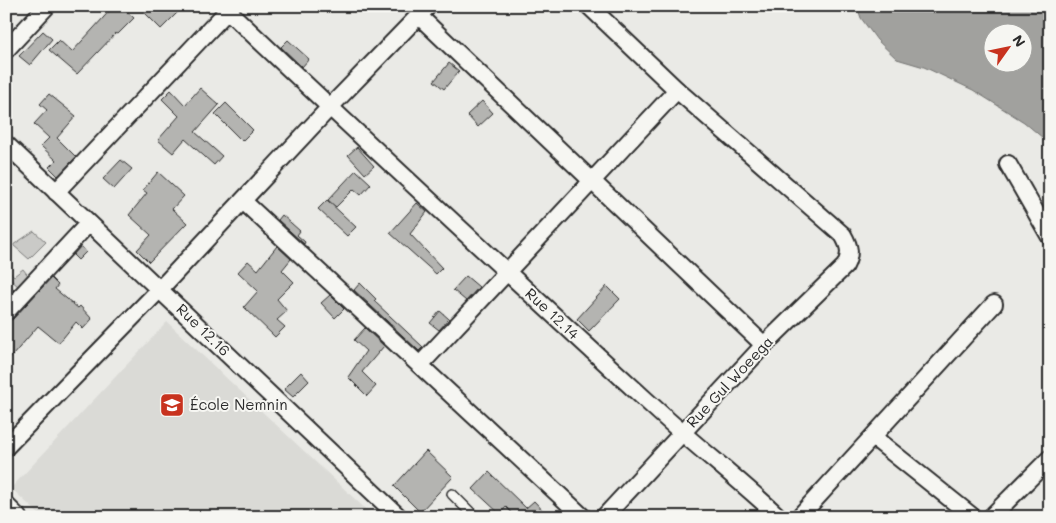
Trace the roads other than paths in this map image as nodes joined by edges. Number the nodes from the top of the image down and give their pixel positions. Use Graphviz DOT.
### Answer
graph roads {
  1 [pos="47,6"];
  2 [pos="589,6"];
  3 [pos="228,8"];
  4 [pos="423,11"];
  5 [pos="6,50"];
  6 [pos="676,90"];
  7 [pos="330,106"];
  8 [pos="6,144"];
  9 [pos="1008,164"];
  10 [pos="592,181"];
  11 [pos="56,192"];
  12 [pos="243,201"];
  13 [pos="88,224"];
  14 [pos="1050,237"];
  15 [pos="506,272"];
  16 [pos="160,289"];
  17 [pos="994,304"];
  18 [pos="6,312"];
  19 [pos="764,345"];
  20 [pos="420,364"];
  21 [pos="682,433"];
  22 [pos="873,437"];
  23 [pos="6,447"];
  24 [pos="1050,458"];
  25 [pos="452,494"];
  26 [pos="6,505"];
  27 [pos="18,517"];
  28 [pos="398,517"];
  29 [pos="475,517"];
  30 [pos="583,517"];
  31 [pos="604,517"];
  32 [pos="778,517"];
  33 [pos="800,517"];
  34 [pos="972,517"];
  35 [pos="991,517"];
  1 -- 5 [label="street"];
  2 -- 6 [label="street"];
  3 -- 7 [label="street, Rue 12.14"];
  3 -- 11 [label="street"];
  4 -- 7 [label="street"];
  4 -- 10 [label="street"];
  6 -- 10 [label="street"];
  6 -- 19 [label="street, Rue Gul Woeega"];
  7 -- 12 [label="street"];
  7 -- 15 [label="street, Rue 12.14"];
  8 -- 11 [label="street, Rue 12.16"];
  9 -- 14 [label="street"];
  10 -- 15 [label="street"];
  10 -- 19 [label="street"];
  11 -- 13 [label="street, Rue 12.16"];
  12 -- 16 [label="street"];
  12 -- 20 [label="street"];
  13 -- 16 [label="street, Rue 12.16"];
  13 -- 18 [label="street"];
  15 -- 20 [label="street"];
  15 -- 21 [label="street, Rue 12.14"];
  16 -- 23 [label="street"];
  16 -- 28 [label="street, Rue 12.16"];
  17 -- 22 [label="street"];
  19 -- 21 [label="street, Rue Gul Woeega"];
  20 -- 30 [label="street"];
  21 -- 31 [label="street, Rue Gul Woeega"];
  21 -- 32 [label="street, Rue 12.14"];
  22 -- 33 [label="street"];
  22 -- 34 [label="street"];
  24 -- 35 [label="street"];
  25 -- 29 [label="lane"];
  26 -- 27 [label="street"];
}
